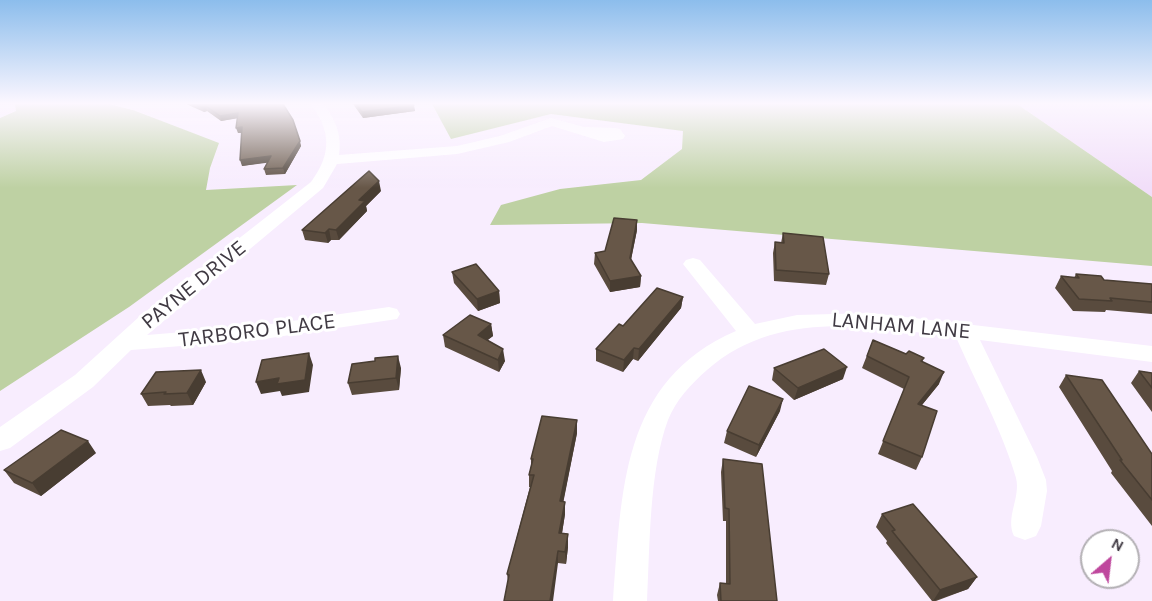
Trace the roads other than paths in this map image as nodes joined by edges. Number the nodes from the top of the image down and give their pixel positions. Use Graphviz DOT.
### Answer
graph roads {
  1 [pos="332,132"];
  2 [pos="523,132"];
  3 [pos="615,132"];
  4 [pos="622,146"];
  5 [pos="333,160"];
  6 [pos="693,264"];
  7 [pos="389,314"];
  8 [pos="964,330"];
  9 [pos="749,332"];
  10 [pos="124,343"];
  11 [pos="1152,354"];
  12 [pos="0,441"];
  13 [pos="1025,526"];
  14 [pos="630,601"];
  1 -- 5 [label="street"];
  2 -- 5 [label="street"];
  3 -- 4 [label="street"];
  5 -- 10 [label="street, PAYNE DRIVE"];
  6 -- 9 [label="street"];
  7 -- 10 [label="street, TARBORO PLACE"];
  8 -- 9 [label="street, LANHAM LANE"];
  8 -- 11 [label="street, LANHAM LANE"];
  8 -- 13 [label="street"];
  9 -- 14 [label="street, LANHAM LANE"];
  10 -- 12 [label="street, PAYNE DRIVE"];
}
